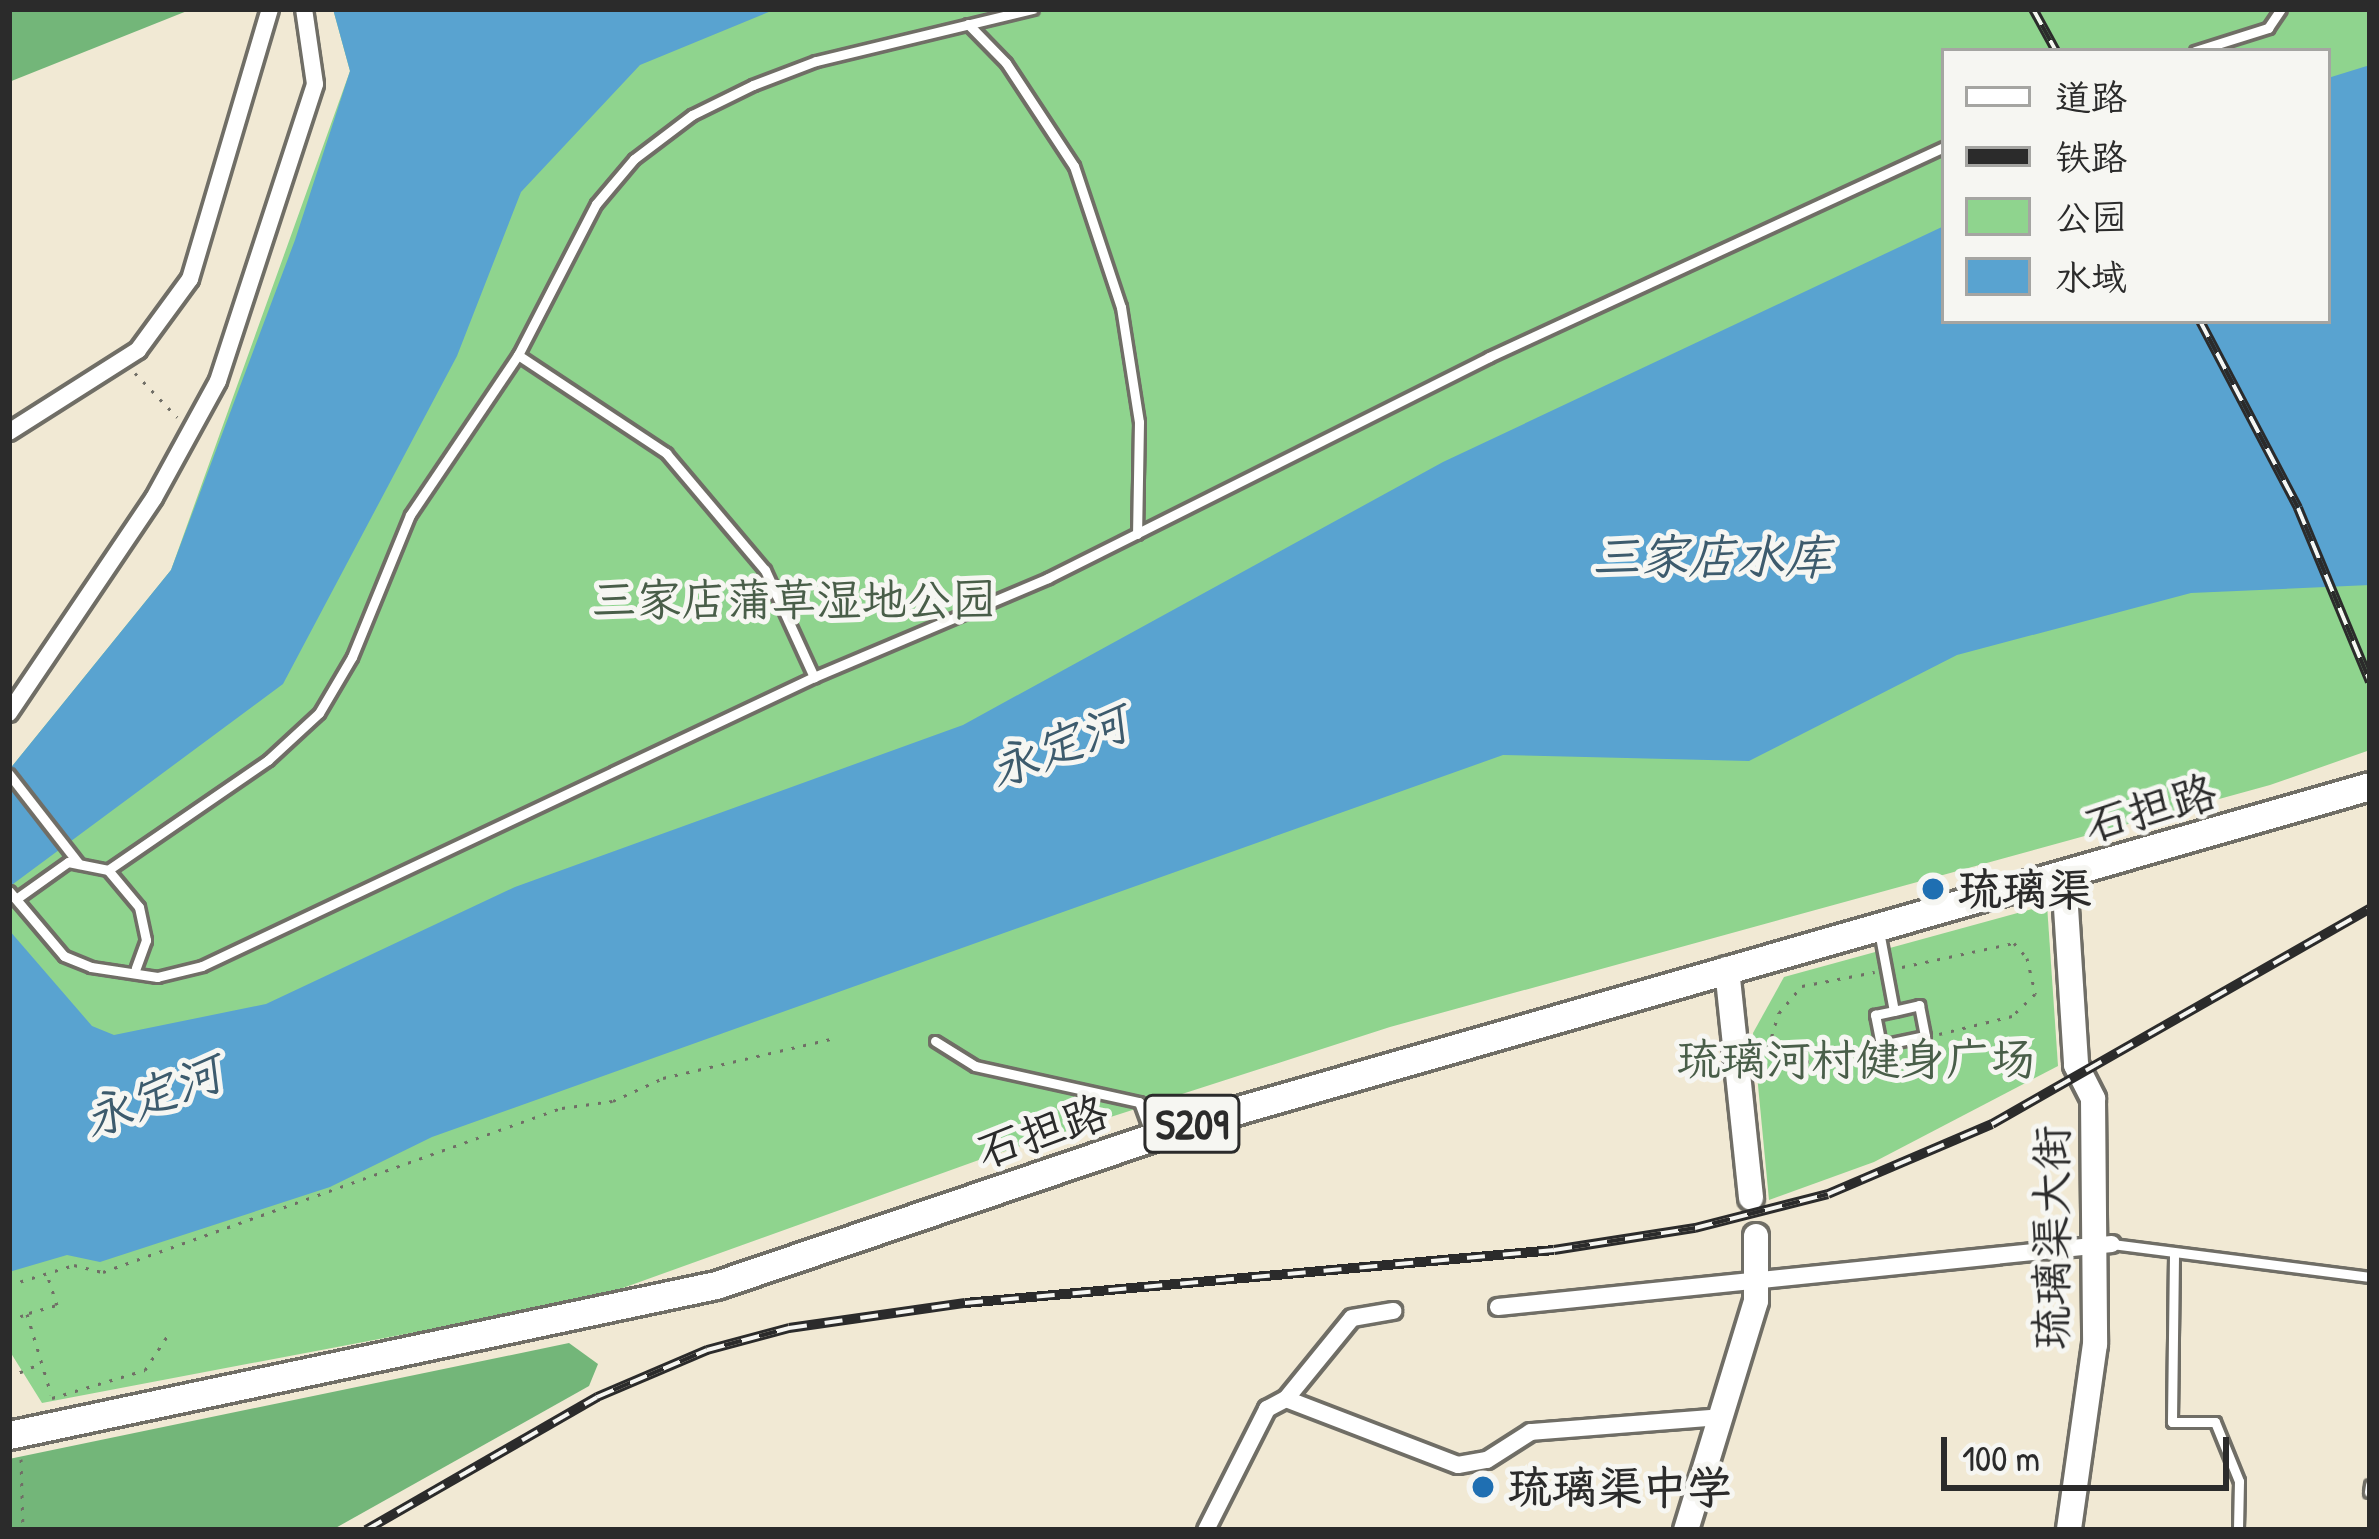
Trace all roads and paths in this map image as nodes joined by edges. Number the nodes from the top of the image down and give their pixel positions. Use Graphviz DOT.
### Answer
graph roads {
  1 [pos="270,9"];
  2 [pos="304,9"];
  3 [pos="1033,9"];
  4 [pos="2281,9"];
  5 [pos="968,24"];
  6 [pos="2205,48"];
  7 [pos="1941,148"];
  8 [pos="518,356"];
  9 [pos="122,361"];
  10 [pos="9,432"];
  11 [pos="186,442"];
  12 [pos="1137,534"];
  13 [pos="814,677"];
  14 [pos="9,713"];
  15 [pos="9,775"];
  16 [pos="2370,787"];
  17 [pos="79,864"];
  18 [pos="108,869"];
  19 [pos="2064,877"];
  20 [pos="13,895"];
  21 [pos="1878,926"];
  22 [pos="136,968"];
  23 [pos="1727,968"];
  24 [pos="1887,970"];
  25 [pos="1894,1011"];
  26 [pos="1925,1036"];
  27 [pos="831,1039"];
  28 [pos="935,1041"];
  29 [pos="1881,1045"];
  30 [pos="1152,1138"];
  31 [pos="1750,1198"];
  32 [pos="1756,1236"];
  33 [pos="2103,1244"];
  34 [pos="2174,1256"];
  35 [pos="47,1274"];
  36 [pos="2370,1277"];
  37 [pos="1759,1283"];
  38 [pos="9,1285"];
  39 [pos="1498,1307"];
  40 [pos="1394,1311"];
  41 [pos="27,1314"];
  42 [pos="9,1320"];
  43 [pos="168,1335"];
  44 [pos="41,1364"];
  45 [pos="9,1377"];
  46 [pos="1286,1399"];
  47 [pos="56,1411"];
  48 [pos="1721,1417"];
  49 [pos="15,1434"];
  50 [pos="23,1530"];
  51 [pos="1206,1530"];
  52 [pos="1686,1530"];
  53 [pos="2069,1530"];
  54 [pos="2238,1530"];
  1 -- 9 [label="street"];
  2 -- 11 [label="street"];
  3 -- 5 [label="lane"];
  4 -- 6 [label="lane"];
  5 -- 8 [label="lane"];
  5 -- 12 [label="lane"];
  7 -- 12 [label="lane"];
  8 -- 13 [label="lane"];
  8 -- 18 [label="lane"];
  9 -- 10 [label="street"];
  9 -- 11 [label="path"];
  11 -- 14 [label="street"];
  12 -- 13 [label="lane"];
  13 -- 22 [label="lane"];
  15 -- 17 [label="lane"];
  16 -- 19 [label="main road, 石担路 / S209"];
  17 -- 18 [label="lane"];
  17 -- 20 [label="lane"];
  18 -- 22 [label="lane"];
  19 -- 21 [label="main road, 石担路 / S209"];
  19 -- 33 [label="street, 琉璃渠大街"];
  20 -- 22 [label="lane"];
  21 -- 23 [label="main road, 石担路 / S209"];
  21 -- 24 [label="lane"];
  23 -- 30 [label="main road, 石担路 / S209"];
  23 -- 31 [label="street"];
  24 -- 25 [label="lane"];
  24 -- 26 [label="path"];
  24 -- 29 [label="path"];
  25 -- 26 [label="lane"];
  25 -- 29 [label="lane"];
  26 -- 29 [label="lane"];
  27 -- 35 [label="path"];
  28 -- 30 [label="lane"];
  30 -- 47 [label="main road, 石担路 / S209"];
  32 -- 37 [label="street"];
  33 -- 34 [label="lane"];
  33 -- 37 [label="street"];
  33 -- 53 [label="street, 琉璃渠大街"];
  34 -- 36 [label="lane"];
  34 -- 54 [label="lane"];
  35 -- 38 [label="path"];
  35 -- 41 [label="path"];
  37 -- 39 [label="street"];
  37 -- 48 [label="street"];
  40 -- 46 [label="street"];
  41 -- 42 [label="path"];
  41 -- 44 [label="path"];
  43 -- 47 [label="path"];
  44 -- 45 [label="path"];
  44 -- 47 [label="path"];
  46 -- 48 [label="street"];
  46 -- 51 [label="street"];
  47 -- 49 [label="main road, 石担路 / S209"];
  48 -- 52 [label="street"];
  49 -- 50 [label="path"];
}
